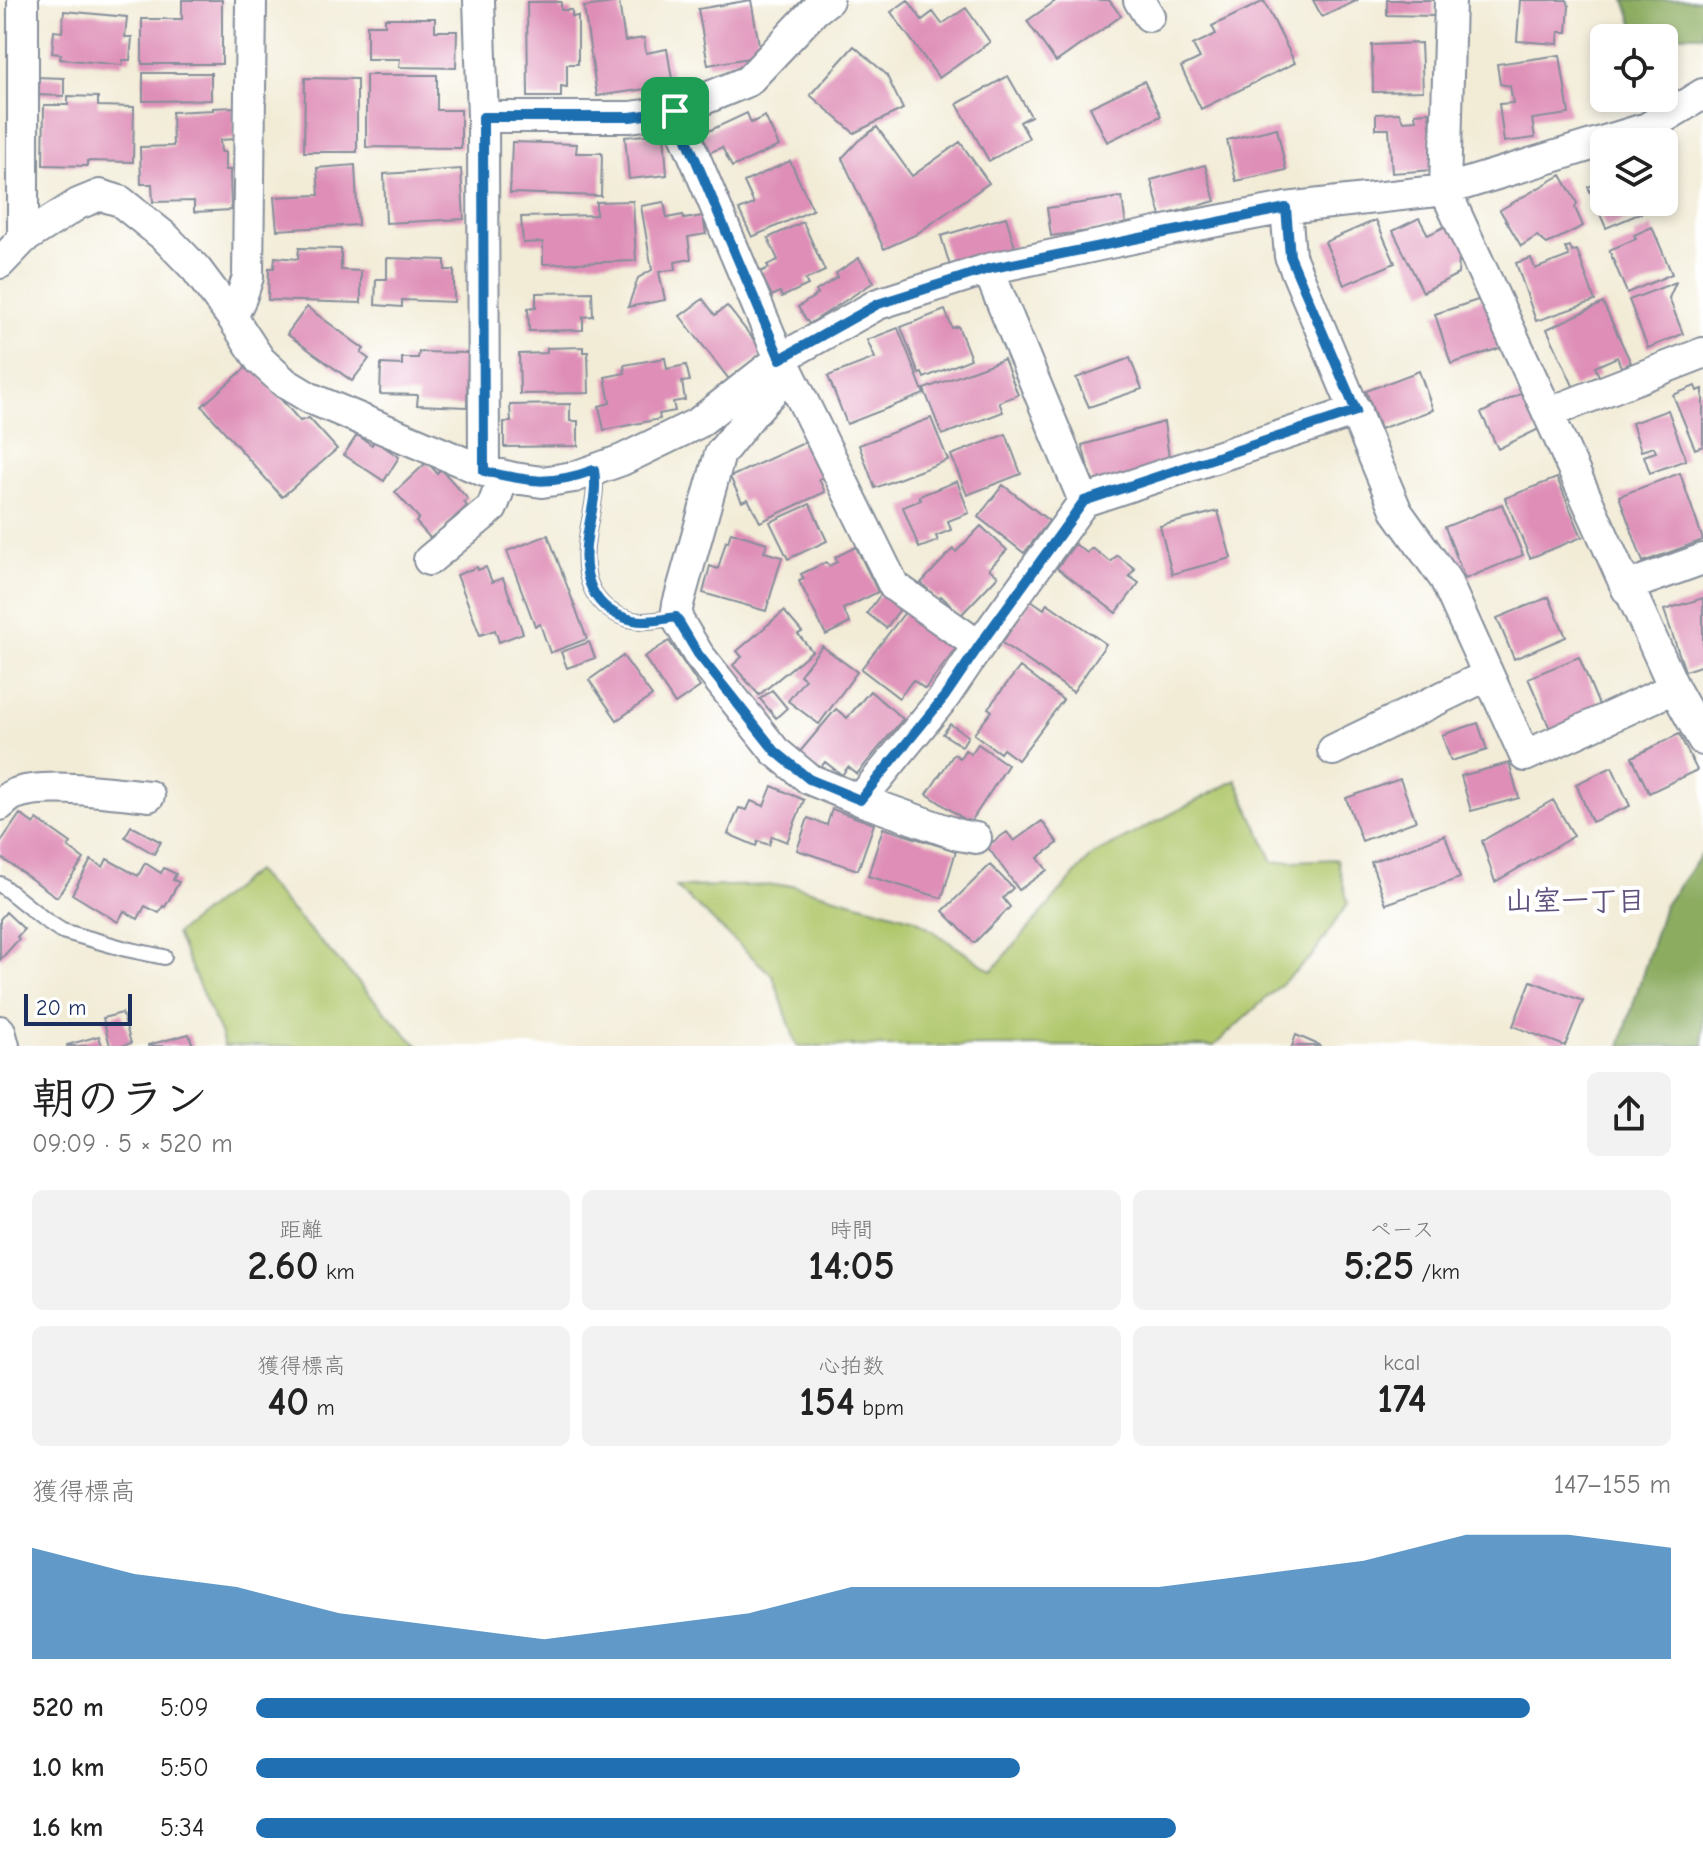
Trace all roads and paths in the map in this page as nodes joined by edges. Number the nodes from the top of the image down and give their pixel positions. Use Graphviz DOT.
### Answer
graph roads {
  1 [pos="23,0"];
  2 [pos="251,0"];
  3 [pos="479,0"];
  4 [pos="828,0"];
  5 [pos="1450,0"];
  6 [pos="1703,94"];
  7 [pos="675,111"];
  8 [pos="483,117"];
  9 [pos="1445,190"];
  10 [pos="1286,208"];
  11 [pos="23,239"];
  12 [pos="0,263"];
  13 [pos="988,269"];
  14 [pos="232,317"];
  15 [pos="1703,353"];
  16 [pos="785,366"];
  17 [pos="1356,411"];
  18 [pos="1548,413"];
  19 [pos="594,470"];
  20 [pos="494,473"];
  21 [pos="1084,501"];
  22 [pos="1703,559"];
  23 [pos="429,560"];
  24 [pos="1628,586"];
  25 [pos="676,617"];
  26 [pos="979,646"];
  27 [pos="1488,675"];
  28 [pos="1674,688"];
  29 [pos="1703,740"];
  30 [pos="1333,750"];
  31 [pos="149,796"];
  32 [pos="860,800"];
  33 [pos="0,805"];
  34 [pos="976,838"];
  35 [pos="0,884"];
  36 [pos="164,957"];
  37 [pos="0,1031"];
  38 [pos="4,1046"];
  1 -- 11 [label="street"];
  2 -- 14 [label="street"];
  3 -- 8 [label="street"];
  4 -- 7 [label="street"];
  5 -- 9 [label="street"];
  6 -- 9 [label="street"];
  7 -- 8 [label="street"];
  7 -- 16 [label="street"];
  8 -- 20 [label="street"];
  9 -- 10 [label="street"];
  9 -- 18 [label="street"];
  10 -- 13 [label="street"];
  10 -- 17 [label="street"];
  11 -- 12 [label="street"];
  11 -- 14 [label="street"];
  13 -- 16 [label="street"];
  13 -- 21 [label="street"];
  14 -- 20 [label="street"];
  15 -- 18 [label="street"];
  16 -- 19 [label="street"];
  16 -- 25 [label="street"];
  16 -- 26 [label="street"];
  17 -- 21 [label="street"];
  17 -- 27 [label="street"];
  18 -- 24 [label="street"];
  19 -- 20 [label="street"];
  19 -- 25 [label="lane"];
  20 -- 23 [label="street"];
  21 -- 26 [label="street"];
  22 -- 24 [label="street"];
  24 -- 28 [label="street"];
  25 -- 32 [label="street"];
  26 -- 32 [label="street"];
  27 -- 28 [label="street"];
  27 -- 30 [label="street"];
  28 -- 29 [label="street"];
  31 -- 33 [label="street"];
  32 -- 34 [label="street"];
  35 -- 36 [label="lane"];
  37 -- 38 [label="street"];
}
